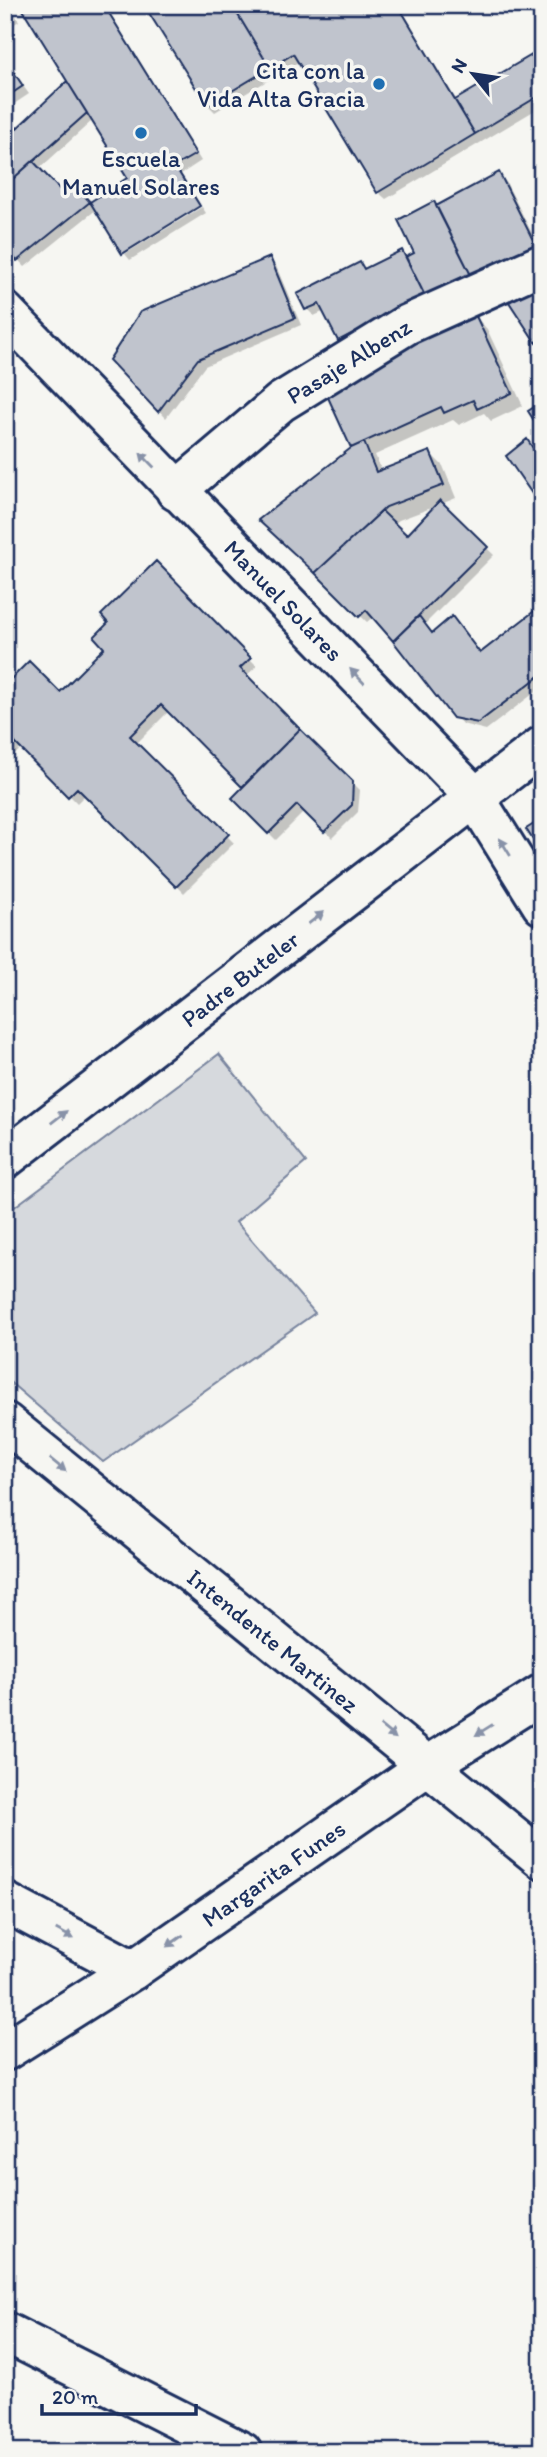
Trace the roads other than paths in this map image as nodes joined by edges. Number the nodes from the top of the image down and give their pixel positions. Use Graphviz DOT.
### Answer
graph roads {
  1 [pos="542,264"];
  2 [pos="5,312"];
  3 [pos="176,491"];
  4 [pos="542,746"];
  5 [pos="474,796"];
  6 [pos="542,905"];
  7 [pos="5,1159"];
  8 [pos="5,1422"];
  9 [pos="542,1694"];
  10 [pos="429,1765"];
  11 [pos="542,1859"];
  12 [pos="5,1902"];
  13 [pos="133,1970"];
  14 [pos="5,2051"];
  15 [pos="5,2332"];
  16 [pos="242,2452"];
  1 -- 3 [label="street, Pasaje Albenz"];
  3 -- 2 [label="street, Manuel Solares, one-way"];
  5 -- 3 [label="street, Manuel Solares, one-way"];
  4 -- 5 [label="street, Padre Buteler"];
  6 -- 5 [label="street, Manuel Solares, one-way"];
  7 -- 5 [label="street, Padre Buteler, one-way"];
  8 -- 10 [label="street, Intendente Martinez, one-way"];
  9 -- 10 [label="street, Margarita Funes, one-way"];
  10 -- 11 [label="street, Intendente Martinez"];
  10 -- 13 [label="street, Margarita Funes, one-way"];
  12 -- 13 [label="street, one-way"];
  13 -- 14 [label="street, Margarita Funes"];
  15 -- 16 [label="street"];
}
